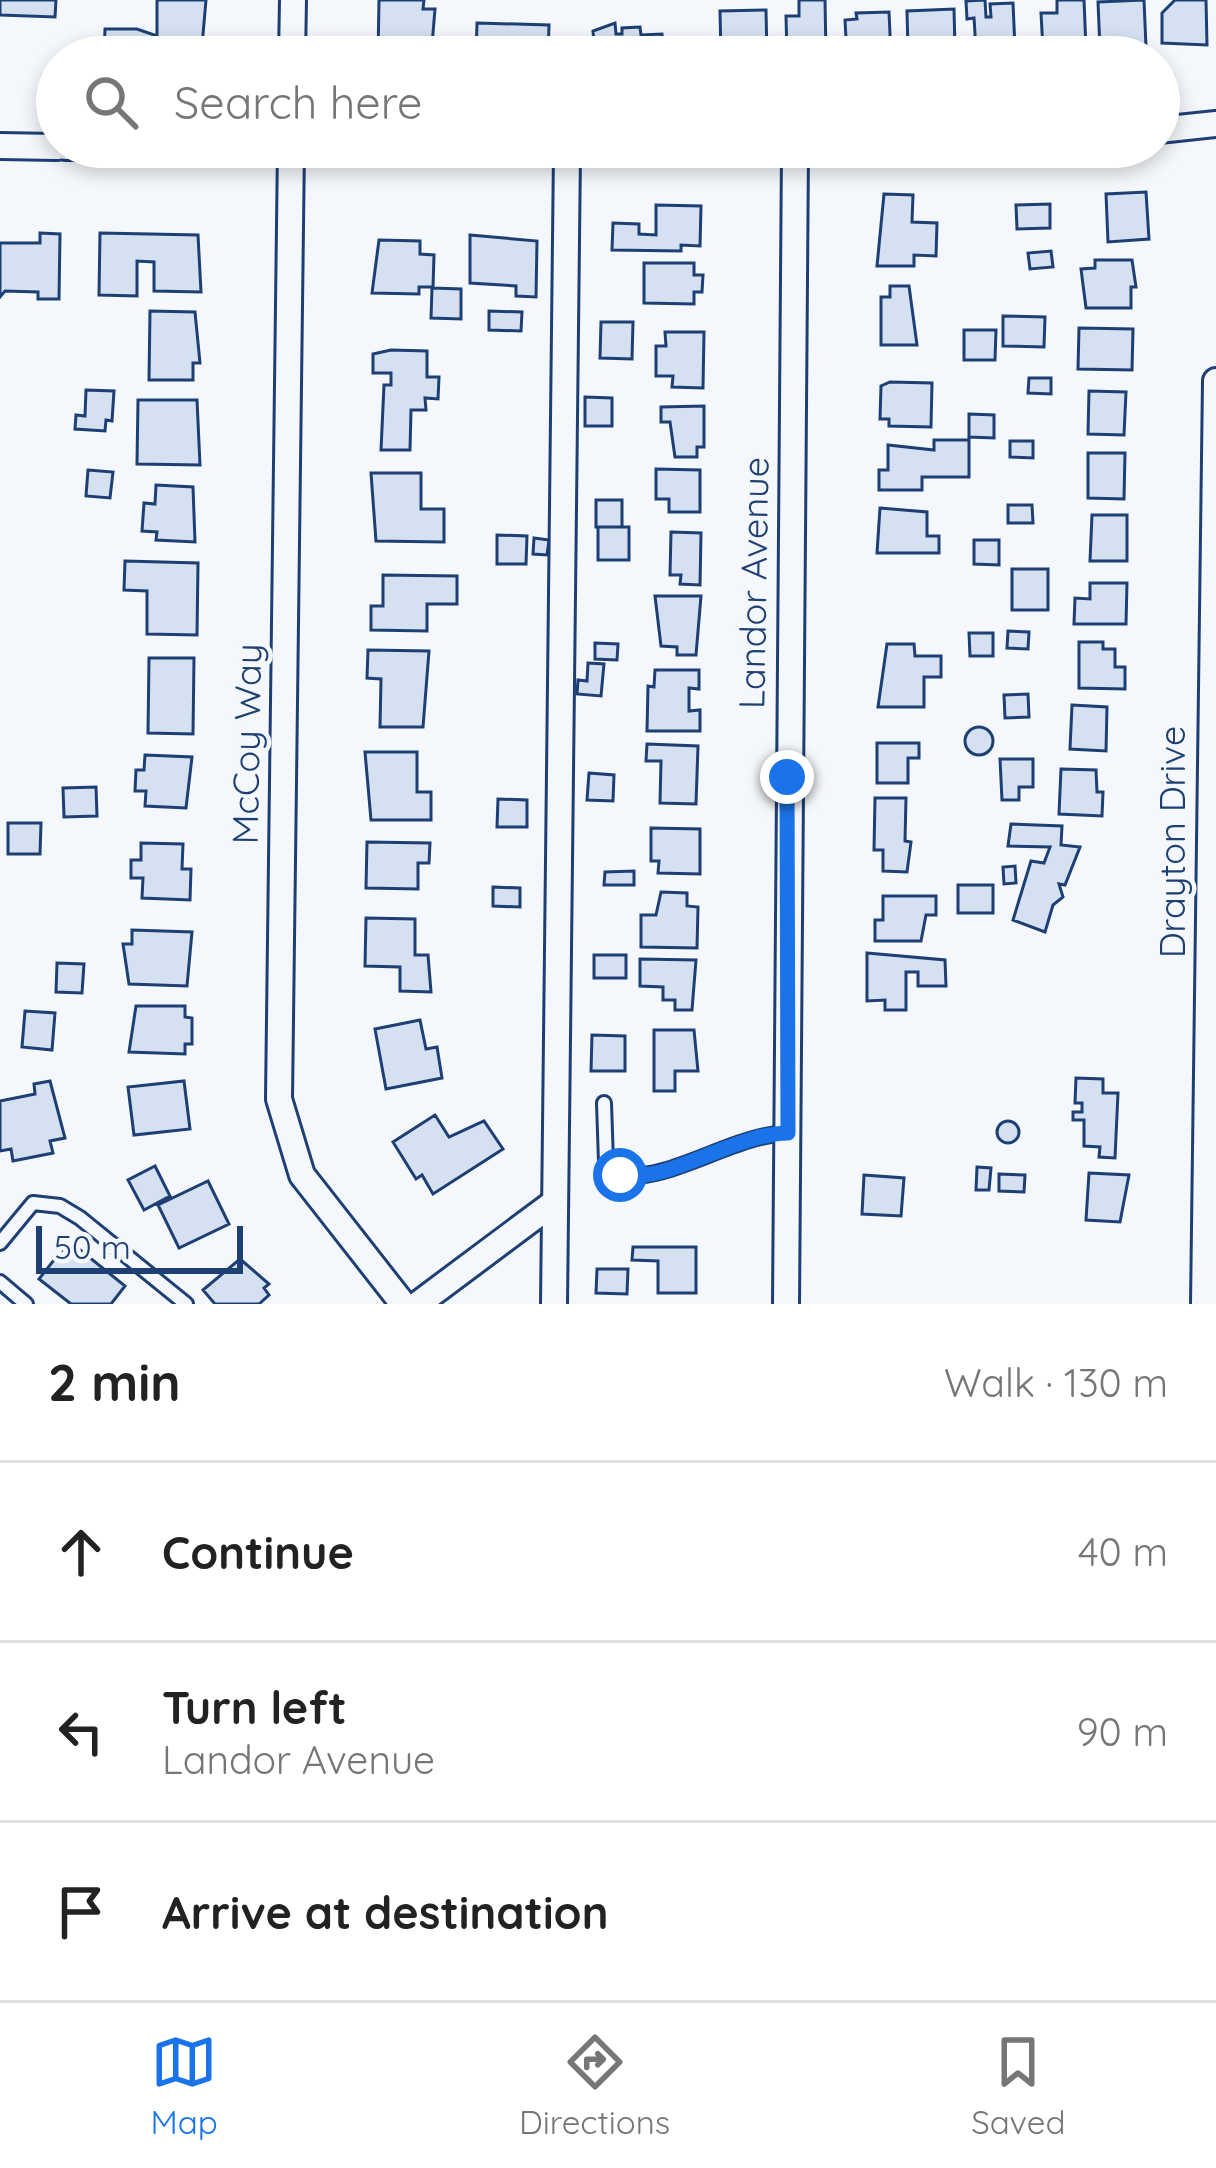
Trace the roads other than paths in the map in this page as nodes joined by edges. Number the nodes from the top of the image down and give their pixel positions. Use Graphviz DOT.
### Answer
graph roads {
  1 [pos="293,0"];
  2 [pos="292,36"];
  3 [pos="1216,124"];
  4 [pos="1180,128"];
  5 [pos="0,146"];
  6 [pos="36,147"];
  7 [pos="291,168"];
  8 [pos="567,168"];
  9 [pos="795,168"];
  10 [pos="1216,381"];
  11 [pos="604,1103"];
  12 [pos="788,1133"];
  13 [pos="552,1204"];
  14 [pos="0,1244"];
  15 [pos="0,1282"];
  16 [pos="26,1304"];
  17 [pos="186,1304"];
  18 [pos="404,1304"];
  19 [pos="418,1304"];
  20 [pos="554,1304"];
  21 [pos="786,1304"];
  22 [pos="1204,1304"];
  1 -- 2 [label="street"];
  3 -- 4 [label="street"];
  5 -- 6 [label="street"];
  7 -- 18 [label="street, McCoy Way"];
  8 -- 13 [label="street"];
  9 -- 12 [label="street, Landor Avenue"];
  10 -- 22 [label="street, Drayton Drive"];
  11 -- 12 [label="lane"];
  12 -- 21 [label="street, Landor Avenue"];
  13 -- 19 [label="street"];
  13 -- 20 [label="street"];
  14 -- 17 [label="lane"];
  15 -- 16 [label="lane"];
}
